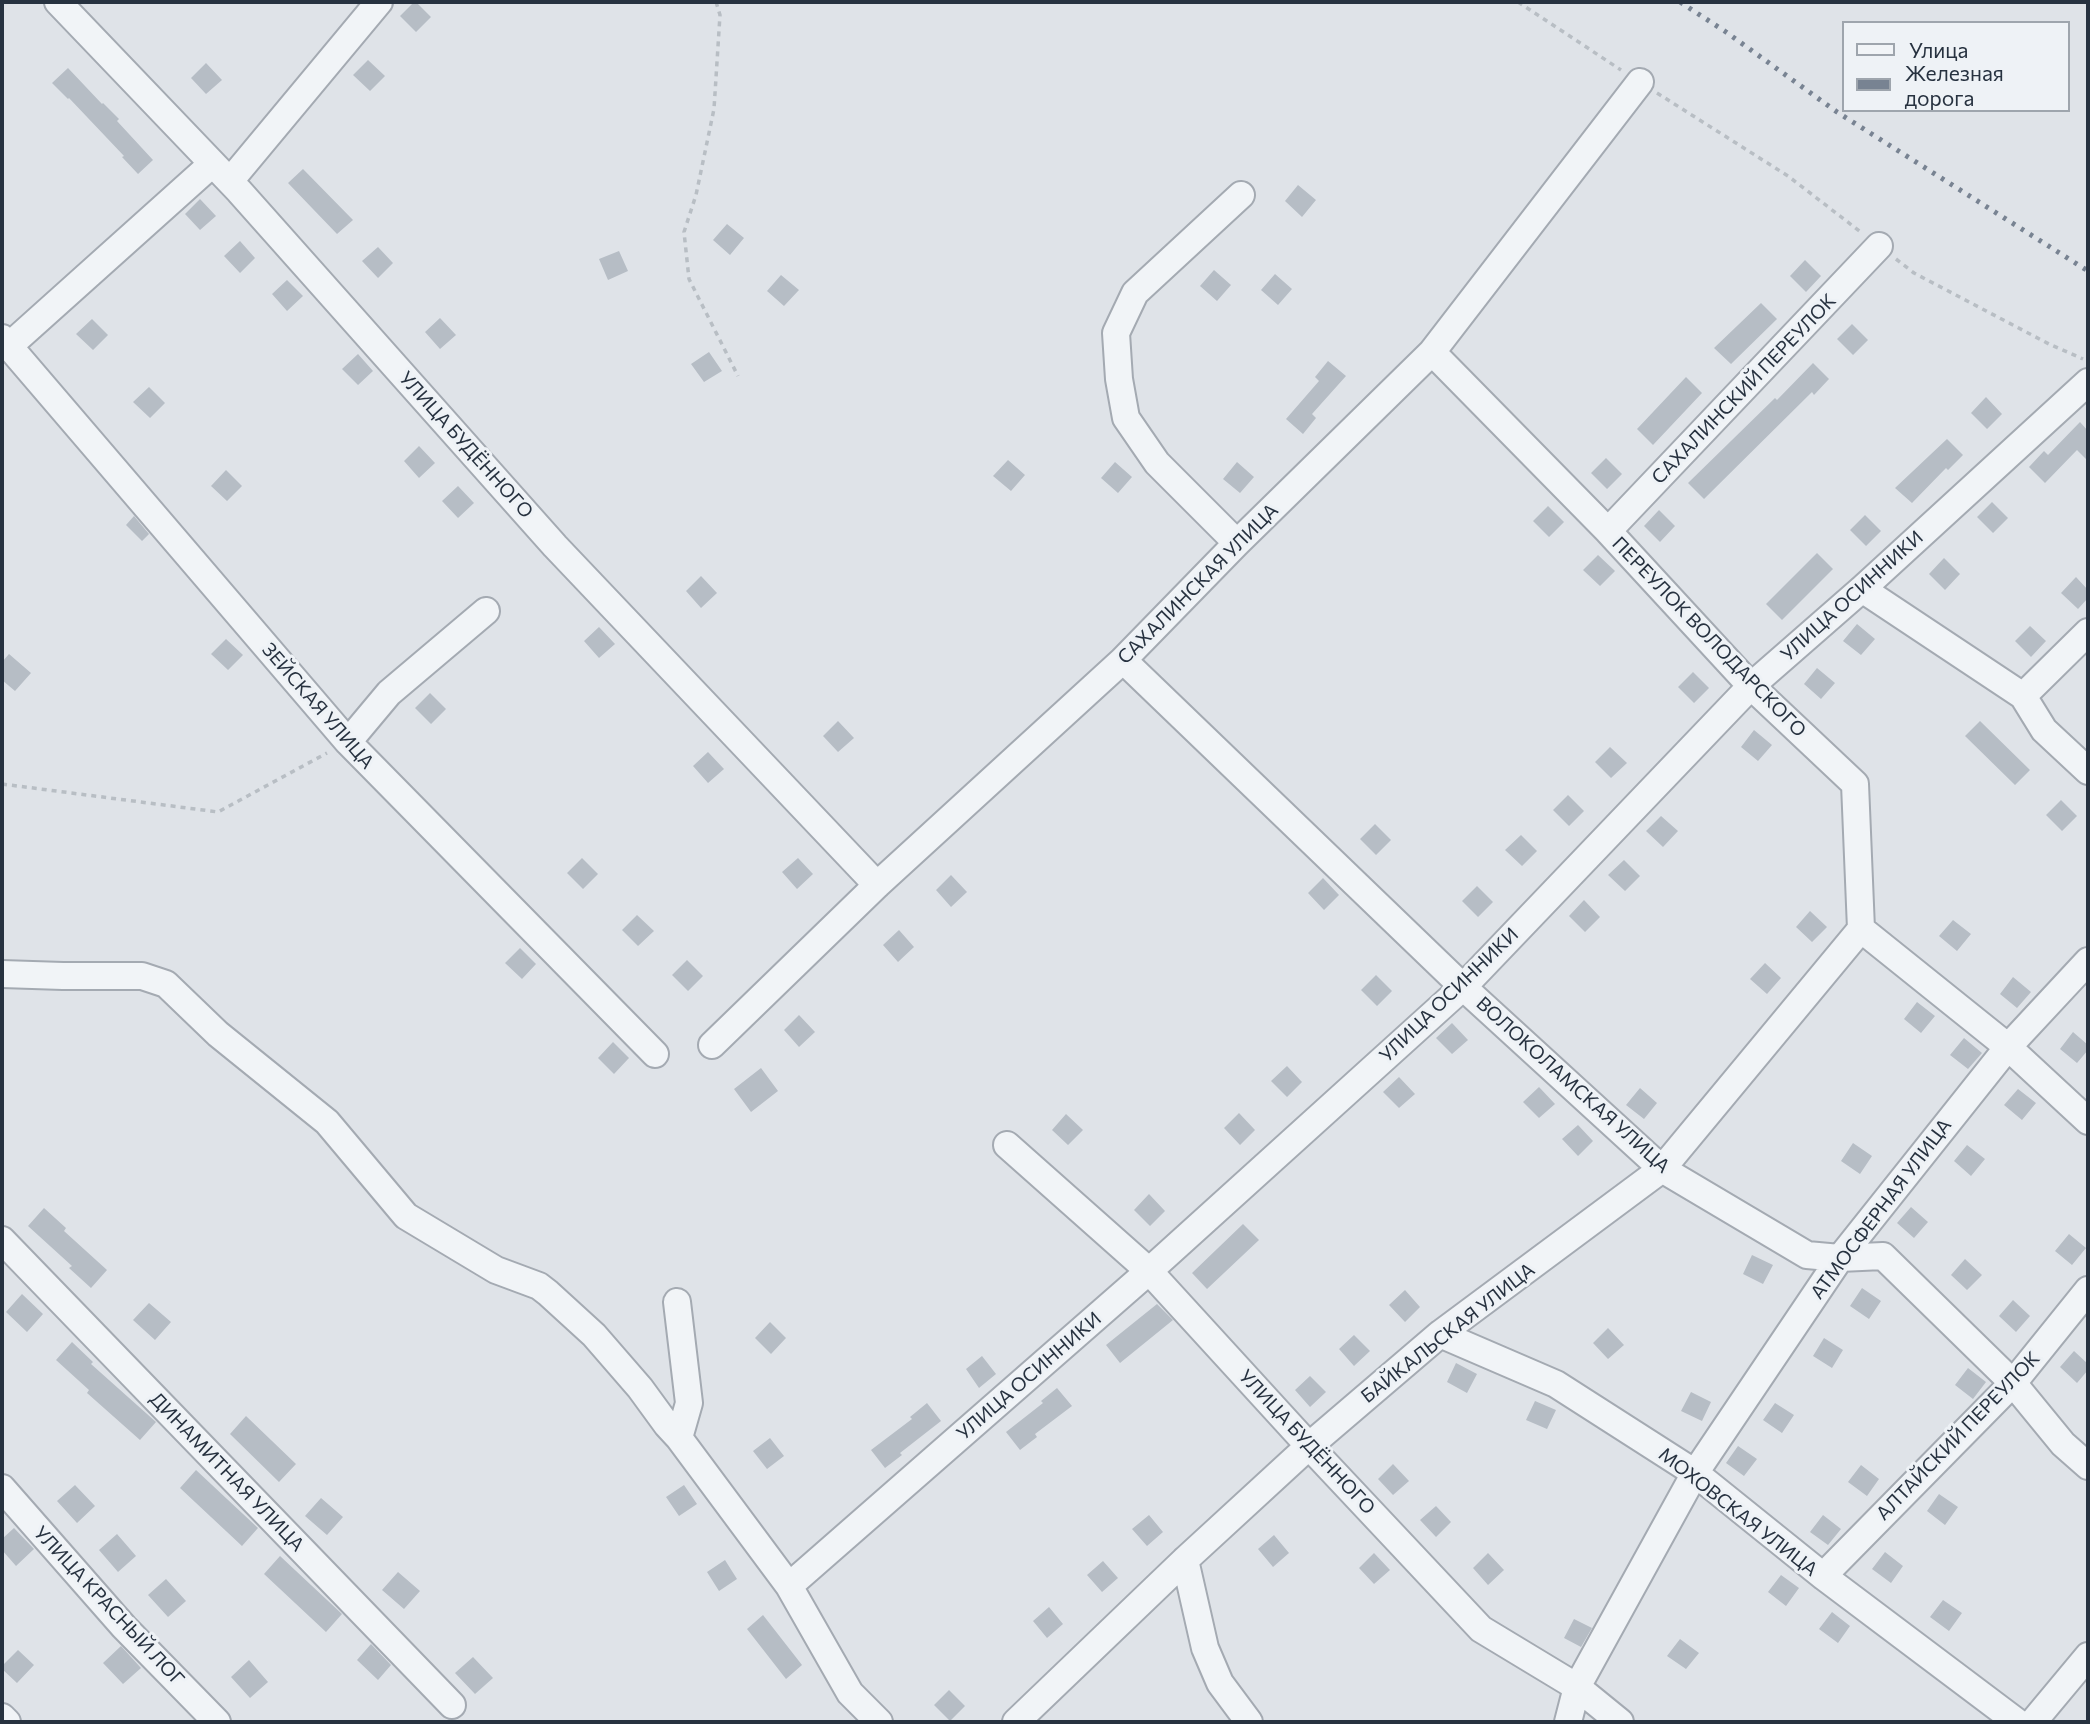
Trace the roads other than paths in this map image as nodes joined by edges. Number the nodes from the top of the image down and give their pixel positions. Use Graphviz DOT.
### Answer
graph roads {
  1 [pos="58,2"];
  2 [pos="379,2"];
  3 [pos="1640,82"];
  4 [pos="221,172"];
  5 [pos="1241,195"];
  6 [pos="1879,246"];
  7 [pos="5,342"];
  8 [pos="1432,352"];
  9 [pos="2088,382"];
  10 [pos="1608,531"];
  11 [pos="1237,543"];
  12 [pos="1861,589"];
  13 [pos="486,611"];
  14 [pos="2088,632"];
  15 [pos="1123,660"];
  16 [pos="1751,686"];
  17 [pos="2023,696"];
  18 [pos="348,743"];
  19 [pos="2088,771"];
  20 [pos="877,885"];
  21 [pos="1861,929"];
  22 [pos="2088,961"];
  23 [pos="2,974"];
  24 [pos="1462,987"];
  25 [pos="712,1045"];
  26 [pos="2008,1046"];
  27 [pos="655,1055"];
  28 [pos="2088,1121"];
  29 [pos="1007,1145"];
  30 [pos="1662,1168"];
  31 [pos="2,1240"];
  32 [pos="1840,1258"];
  33 [pos="1149,1271"];
  34 [pos="2088,1290"];
  35 [pos="677,1303"];
  36 [pos="1440,1334"];
  37 [pos="2013,1383"];
  38 [pos="679,1438"];
  39 [pos="1309,1446"];
  40 [pos="2088,1466"];
  41 [pos="1695,1473"];
  42 [pos="2,1488"];
  43 [pos="1185,1560"];
  44 [pos="1823,1576"];
  45 [pos="789,1586"];
  46 [pos="2088,1656"];
  47 [pos="1577,1687"];
  48 [pos="452,1705"];
  49 [pos="2,1717"];
  50 [pos="7,1722"];
  51 [pos="217,1722"];
  52 [pos="879,1722"];
  53 [pos="1016,1722"];
  54 [pos="1249,1722"];
  55 [pos="1568,1722"];
  56 [pos="1620,1722"];
  57 [pos="2017,1722"];
  58 [pos="2033,1722"];
  1 -- 4 [label="street, УЛИЦА БУДЁННОГО"];
  2 -- 4 [label="street"];
  3 -- 8 [label="street, САХАЛИНСКАЯ УЛИЦА"];
  4 -- 7 [label="street"];
  4 -- 20 [label="street, УЛИЦА БУДЁННОГО"];
  5 -- 11 [label="street"];
  6 -- 10 [label="street, САХАЛИНСКИЙ ПЕРЕУЛОК"];
  7 -- 18 [label="street, ЗЕЙСКАЯ УЛИЦА"];
  8 -- 10 [label="street, ПЕРЕУЛОК ВОЛОДАРСКОГО"];
  8 -- 11 [label="street, САХАЛИНСКАЯ УЛИЦА"];
  9 -- 12 [label="street, УЛИЦА ОСИННИКИ"];
  10 -- 16 [label="street, ПЕРЕУЛОК ВОЛОДАРСКОГО"];
  11 -- 15 [label="street, САХАЛИНСКАЯ УЛИЦА"];
  12 -- 16 [label="street, УЛИЦА ОСИННИКИ"];
  12 -- 17 [label="street"];
  13 -- 18 [label="street"];
  14 -- 17 [label="street"];
  15 -- 20 [label="street, САХАЛИНСКАЯ УЛИЦА"];
  15 -- 24 [label="street, ВОЛОКОЛАМСКАЯ УЛИЦА"];
  16 -- 21 [label="street, ПЕРЕУЛОК ВОЛОДАРСКОГО"];
  16 -- 24 [label="street, УЛИЦА ОСИННИКИ"];
  17 -- 19 [label="street"];
  18 -- 27 [label="street, ЗЕЙСКАЯ УЛИЦА"];
  20 -- 25 [label="street, САХАЛИНСКАЯ УЛИЦА"];
  21 -- 26 [label="street"];
  21 -- 30 [label="street, БАЙКАЛЬСКАЯ УЛИЦА"];
  22 -- 26 [label="street, АТМОСФЕРНАЯ УЛИЦА"];
  23 -- 38 [label="street"];
  24 -- 30 [label="street, ВОЛОКОЛАМСКАЯ УЛИЦА"];
  24 -- 33 [label="street, УЛИЦА ОСИННИКИ"];
  26 -- 28 [label="street"];
  26 -- 32 [label="street, АТМОСФЕРНАЯ УЛИЦА"];
  29 -- 33 [label="street, УЛИЦА БУДЁННОГО"];
  30 -- 32 [label="street, ВОЛОКОЛАМСКАЯ УЛИЦА"];
  30 -- 36 [label="street, БАЙКАЛЬСКАЯ УЛИЦА"];
  31 -- 48 [label="street, ДИНАМИТНАЯ УЛИЦА"];
  32 -- 37 [label="street, ВОЛОКОЛАМСКАЯ УЛИЦА"];
  32 -- 41 [label="street, АТМОСФЕРНАЯ УЛИЦА"];
  33 -- 39 [label="street, УЛИЦА БУДЁННОГО"];
  33 -- 45 [label="street, УЛИЦА ОСИННИКИ"];
  34 -- 37 [label="street, АЛТАЙСКИЙ ПЕРЕУЛОК"];
  35 -- 38 [label="street"];
  36 -- 39 [label="street, БАЙКАЛЬСКАЯ УЛИЦА"];
  36 -- 41 [label="street, МОХОВСКАЯ УЛИЦА"];
  37 -- 40 [label="street, ВОЛОКОЛАМСКАЯ УЛИЦА"];
  37 -- 44 [label="street, АЛТАЙСКИЙ ПЕРЕУЛОК"];
  38 -- 45 [label="street"];
  39 -- 43 [label="street, БАЙКАЛЬСКАЯ УЛИЦА"];
  39 -- 47 [label="street, УЛИЦА БУДЁННОГО"];
  41 -- 44 [label="street, МОХОВСКАЯ УЛИЦА"];
  41 -- 47 [label="street, АТМОСФЕРНАЯ УЛИЦА"];
  42 -- 51 [label="street, УЛИЦА КРАСНЫЙ ЛОГ"];
  43 -- 53 [label="street, БАЙКАЛЬСКАЯ УЛИЦА"];
  43 -- 54 [label="street"];
  44 -- 57 [label="street, МОХОВСКАЯ УЛИЦА"];
  45 -- 52 [label="street"];
  46 -- 58 [label="street"];
  47 -- 55 [label="street, АТМОСФЕРНАЯ УЛИЦА"];
  47 -- 56 [label="street, УЛИЦА БУДЁННОГО"];
  49 -- 50 [label="street"];
}
